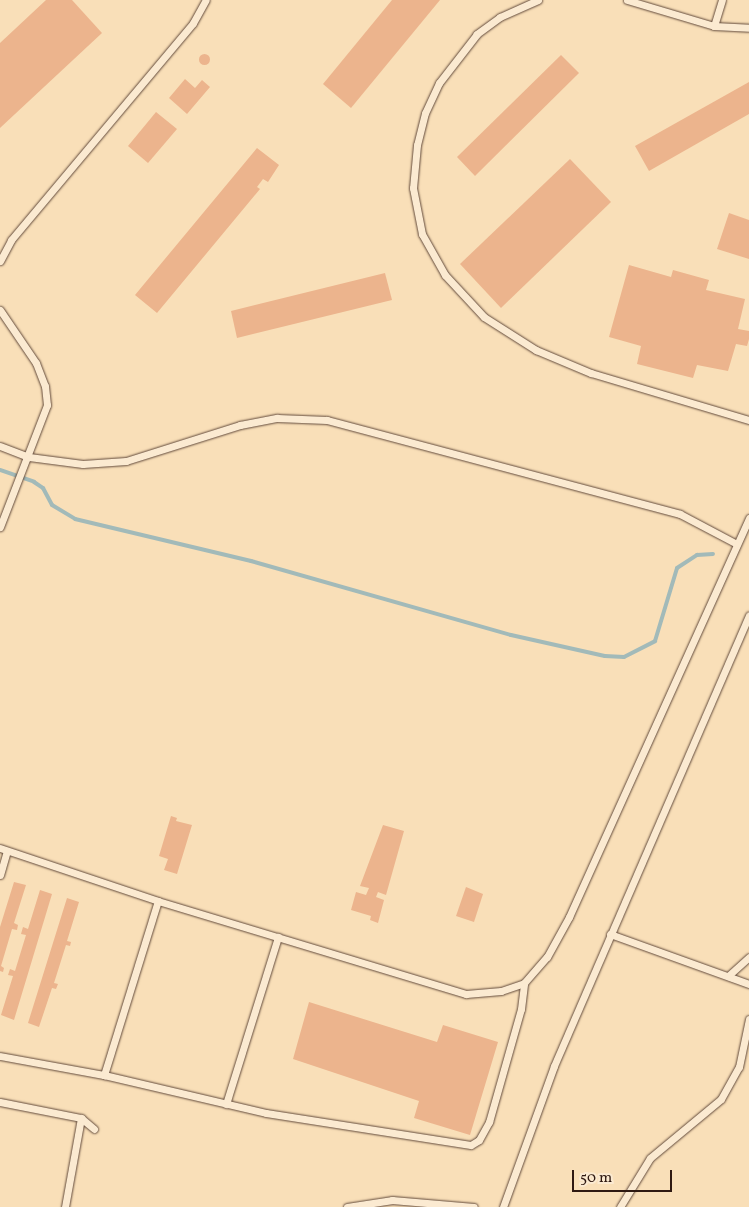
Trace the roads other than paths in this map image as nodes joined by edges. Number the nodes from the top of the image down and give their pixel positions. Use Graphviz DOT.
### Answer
graph roads {
  1 [pos="206,0"];
  2 [pos="538,0"];
  3 [pos="627,0"];
  4 [pos="722,0"];
  5 [pos="714,26"];
  6 [pos="749,28"];
  7 [pos="0,260"];
  8 [pos="0,310"];
  9 [pos="749,420"];
  10 [pos="0,446"];
  11 [pos="29,456"];
  12 [pos="749,518"];
  13 [pos="0,526"];
  14 [pos="737,544"];
  15 [pos="749,615"];
  16 [pos="4,850"];
  17 [pos="0,876"];
  18 [pos="158,901"];
  19 [pos="610,934"];
  20 [pos="278,937"];
  21 [pos="749,957"];
  22 [pos="728,976"];
  23 [pos="524,983"];
  24 [pos="749,984"];
  25 [pos="749,1019"];
  26 [pos="0,1056"];
  27 [pos="104,1076"];
  28 [pos="0,1102"];
  29 [pos="226,1104"];
  30 [pos="81,1118"];
  31 [pos="94,1129"];
  32 [pos="65,1207"];
  33 [pos="347,1207"];
  34 [pos="474,1207"];
  35 [pos="503,1207"];
  36 [pos="620,1207"];
  1 -- 7 [label="lane"];
  2 -- 9 [label="lane"];
  3 -- 5 [label="lane"];
  4 -- 5 [label="lane"];
  5 -- 6 [label="lane"];
  8 -- 11 [label="lane"];
  10 -- 11 [label="lane"];
  11 -- 13 [label="lane"];
  11 -- 14 [label="lane"];
  12 -- 14 [label="lane"];
  14 -- 23 [label="lane"];
  15 -- 19 [label="lane"];
  16 -- 17 [label="lane"];
  16 -- 18 [label="lane"];
  18 -- 20 [label="lane"];
  18 -- 27 [label="lane"];
  19 -- 22 [label="lane"];
  19 -- 35 [label="lane"];
  20 -- 23 [label="lane"];
  20 -- 29 [label="lane"];
  21 -- 22 [label="lane"];
  22 -- 24 [label="lane"];
  23 -- 29 [label="lane"];
  25 -- 36 [label="lane"];
  26 -- 27 [label="lane"];
  27 -- 29 [label="lane"];
  28 -- 30 [label="lane"];
  30 -- 31 [label="lane"];
  30 -- 32 [label="lane"];
  33 -- 34 [label="lane"];
}
